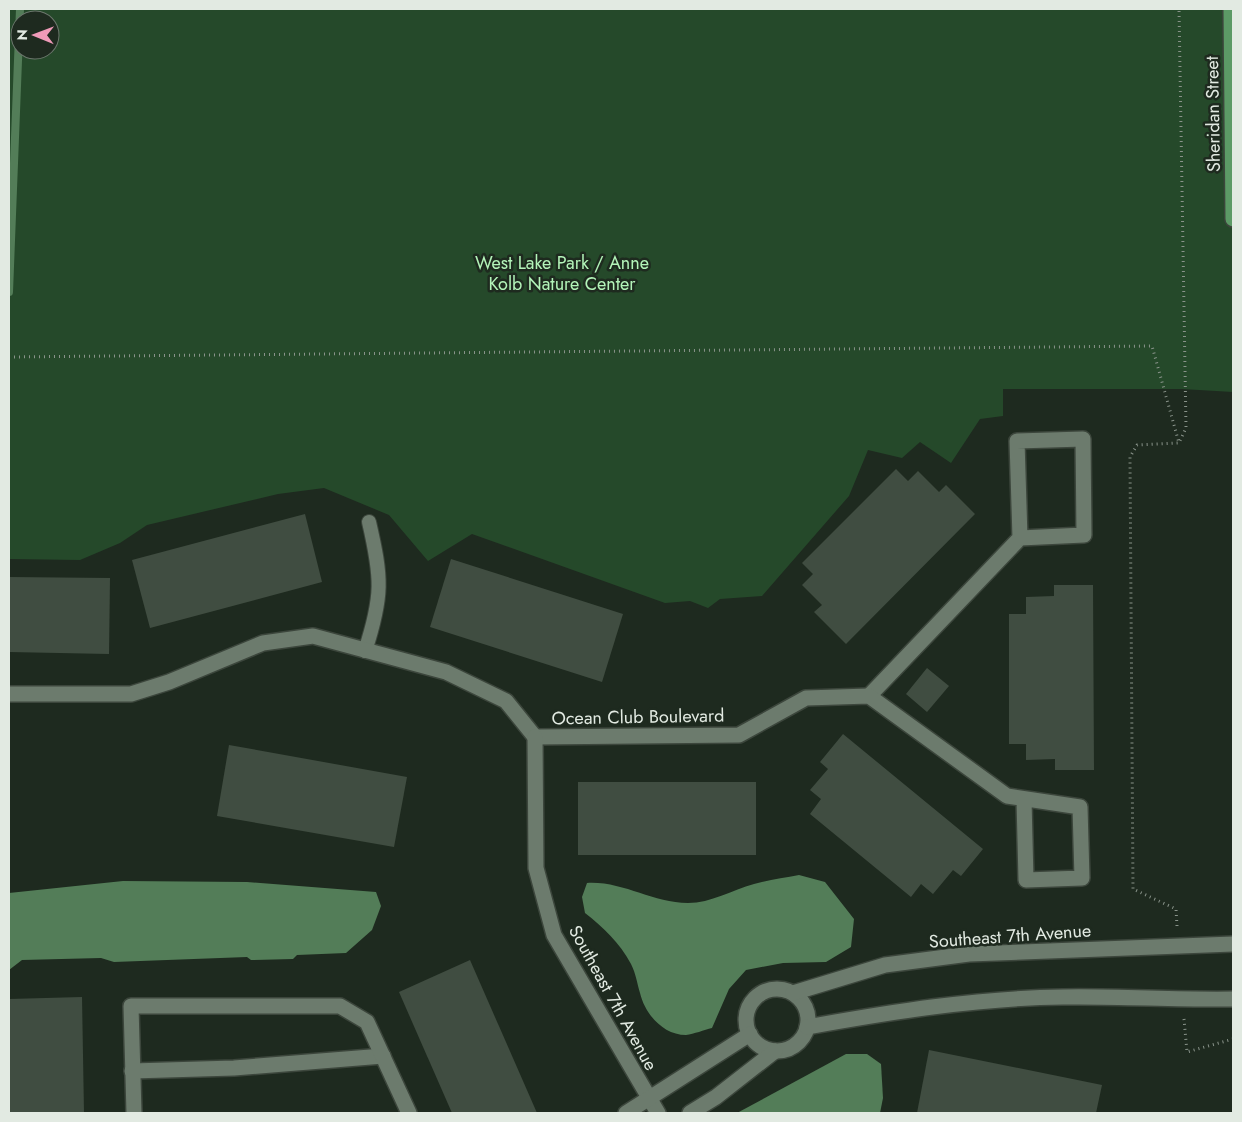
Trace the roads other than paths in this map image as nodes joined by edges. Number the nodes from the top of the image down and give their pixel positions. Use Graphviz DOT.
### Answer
graph roads {
  1 [pos="1231,9"];
  2 [pos="1232,41"];
  3 [pos="1232,73"];
  4 [pos="1233,219"];
  5 [pos="369,522"];
  6 [pos="1020,538"];
  7 [pos="365,650"];
  8 [pos="9,694"];
  9 [pos="870,696"];
  10 [pos="535,738"];
  11 [pos="1024,800"];
  12 [pos="1233,944"];
  13 [pos="793,993"];
  14 [pos="1233,999"];
  15 [pos="807,1027"];
  16 [pos="750,1034"];
  17 [pos="776,1051"];
  18 [pos="382,1056"];
  19 [pos="132,1071"];
  20 [pos="648,1098"];
  21 [pos="134,1113"];
  22 [pos="409,1113"];
  23 [pos="626,1113"];
  24 [pos="658,1113"];
  25 [pos="690,1113"];
  1 -- 2 [label="main road, Sheridan Street"];
  2 -- 3 [label="main road, Sheridan Street"];
  3 -- 4 [label="main road, Sheridan Street"];
  5 -- 7 [label="lane"];
  6 -- 6 [label="street"];
  6 -- 9 [label="street"];
  7 -- 8 [label="street, Ocean Club Boulevard"];
  7 -- 10 [label="street, Ocean Club Boulevard"];
  9 -- 10 [label="street, Ocean Club Boulevard"];
  9 -- 11 [label="street"];
  10 -- 20 [label="street, Southeast 7th Avenue"];
  11 -- 11 [label="street"];
  12 -- 13 [label="street, Southeast 7th Avenue"];
  13 -- 15 [label="street"];
  13 -- 16 [label="street"];
  14 -- 15 [label="street"];
  15 -- 17 [label="street"];
  16 -- 17 [label="street"];
  16 -- 20 [label="street, Southeast 7th Avenue"];
  17 -- 25 [label="street"];
  18 -- 19 [label="street"];
  18 -- 19 [label="street"];
  18 -- 22 [label="street"];
  19 -- 21 [label="street"];
  20 -- 23 [label="street, Southeast 7th Avenue"];
  20 -- 24 [label="street, Southeast 7th Avenue"];
}
